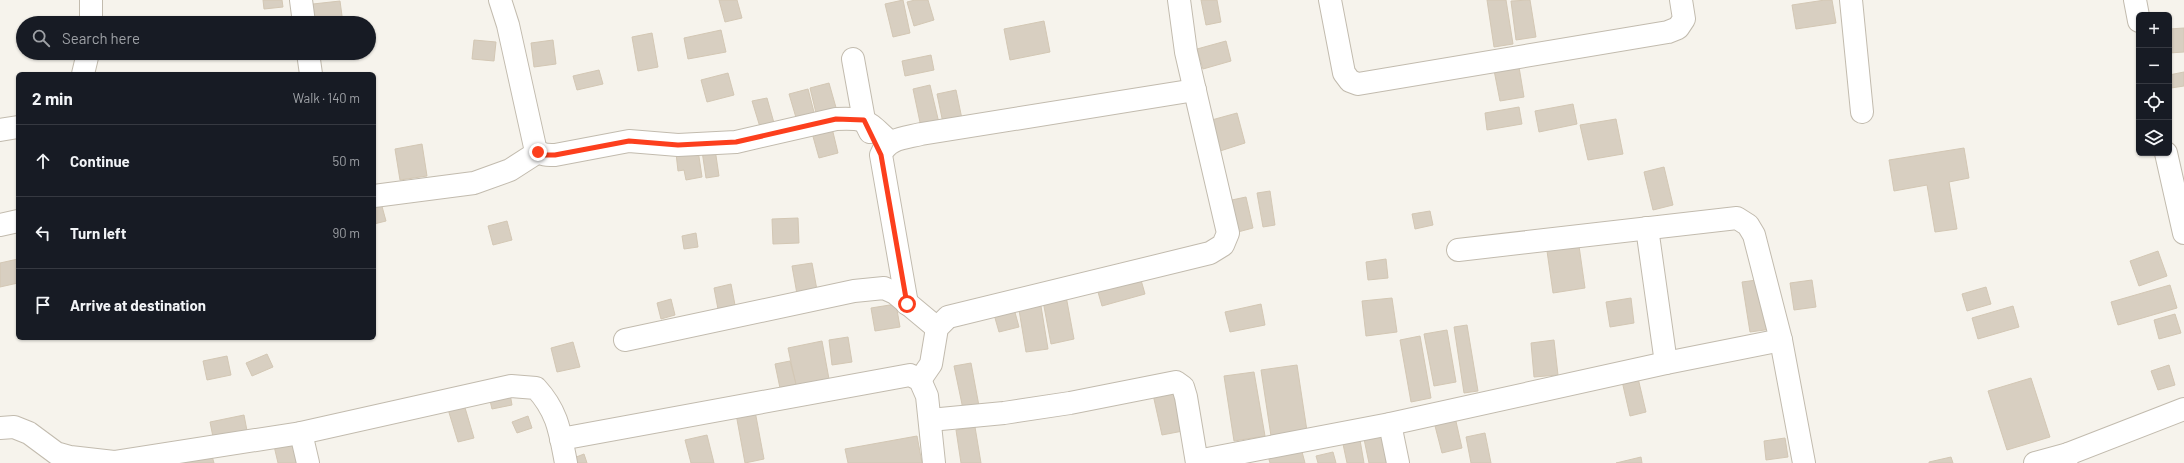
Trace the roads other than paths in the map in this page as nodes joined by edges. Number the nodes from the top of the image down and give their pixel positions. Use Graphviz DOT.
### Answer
graph roads {
  1 [pos="91,0"];
  2 [pos="301,0"];
  3 [pos="500,0"];
  4 [pos="1179,0"];
  5 [pos="1330,0"];
  6 [pos="1681,0"];
  7 [pos="1851,0"];
  8 [pos="2135,0"];
  9 [pos="2137,12"];
  10 [pos="91,16"];
  11 [pos="303,16"];
  12 [pos="853,59"];
  13 [pos="86,60"];
  14 [pos="309,60"];
  15 [pos="83,72"];
  16 [pos="311,72"];
  17 [pos="1195,90"];
  18 [pos="1862,112"];
  19 [pos="864,120"];
  20 [pos="16,127"];
  21 [pos="0,130"];
  22 [pos="885,148"];
  23 [pos="538,152"];
  24 [pos="2167,156"];
  25 [pos="376,196"];
  26 [pos="16,221"];
  27 [pos="0,225"];
  28 [pos="1647,228"];
  29 [pos="2184,233"];
  30 [pos="1458,250"];
  31 [pos="907,304"];
  32 [pos="937,328"];
  33 [pos="625,340"];
  34 [pos="1781,340"];
  35 [pos="1666,363"];
  36 [pos="920,380"];
  37 [pos="2184,409"];
  38 [pos="930,420"];
  39 [pos="1390,424"];
  40 [pos="0,428"];
  41 [pos="301,433"];
  42 [pos="561,439"];
  43 [pos="2067,459"];
  44 [pos="1197,462"];
  45 [pos="114,463"];
  46 [pos="308,463"];
  47 [pos="566,463"];
  48 [pos="934,463"];
  49 [pos="1398,463"];
  50 [pos="1804,463"];
  51 [pos="2035,463"];
  1 -- 10 [label="street"];
  2 -- 11 [label="street"];
  3 -- 23 [label="street"];
  4 -- 17 [label="street"];
  5 -- 6 [label="street"];
  7 -- 18 [label="street"];
  8 -- 9 [label="street"];
  12 -- 19 [label="street"];
  13 -- 15 [label="street"];
  14 -- 16 [label="street"];
  17 -- 22 [label="street"];
  17 -- 32 [label="street"];
  19 -- 22 [label="street"];
  19 -- 23 [label="street"];
  20 -- 21 [label="street"];
  22 -- 31 [label="street"];
  23 -- 25 [label="street"];
  24 -- 29 [label="street"];
  26 -- 27 [label="street"];
  28 -- 30 [label="street"];
  28 -- 34 [label="street"];
  28 -- 35 [label="street"];
  31 -- 32 [label="street"];
  31 -- 33 [label="street"];
  32 -- 36 [label="street"];
  34 -- 35 [label="street"];
  34 -- 50 [label="street"];
  35 -- 39 [label="street"];
  36 -- 38 [label="street"];
  36 -- 42 [label="street"];
  37 -- 43 [label="street"];
  38 -- 44 [label="street"];
  38 -- 48 [label="street"];
  39 -- 44 [label="street"];
  39 -- 49 [label="street"];
  40 -- 45 [label="street"];
  41 -- 42 [label="street"];
  41 -- 45 [label="street"];
  41 -- 46 [label="street"];
  42 -- 47 [label="street"];
  43 -- 51 [label="street"];
}
